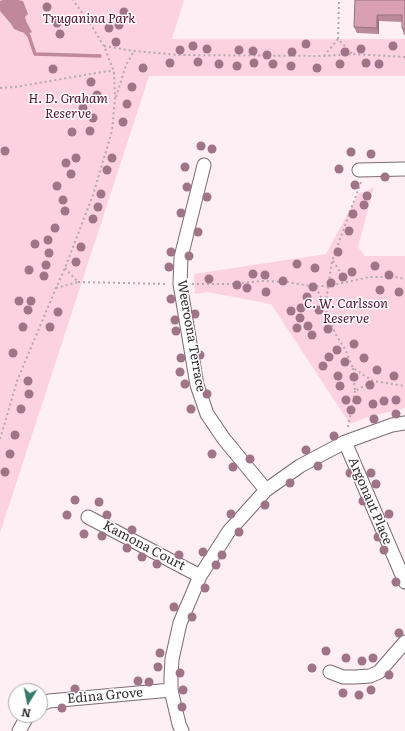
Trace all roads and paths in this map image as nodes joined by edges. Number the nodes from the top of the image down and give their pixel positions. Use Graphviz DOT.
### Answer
graph roads {
  1 [pos="73,0"];
  2 [pos="339,0"];
  3 [pos="338,39"];
  4 [pos="104,46"];
  5 [pos="134,51"];
  6 [pos="353,54"];
  7 [pos="324,56"];
  8 [pos="405,57"];
  9 [pos="114,72"];
  10 [pos="0,88"];
  11 [pos="116,98"];
  12 [pos="204,164"];
  13 [pos="362,170"];
  14 [pos="405,170"];
  15 [pos="332,261"];
  16 [pos="65,268"];
  17 [pos="405,279"];
  18 [pos="78,282"];
  19 [pos="347,282"];
  20 [pos="180,284"];
  21 [pos="316,286"];
  22 [pos="329,286"];
  23 [pos="56,288"];
  24 [pos="325,308"];
  25 [pos="353,368"];
  26 [pos="373,381"];
  27 [pos="405,386"];
  28 [pos="355,391"];
  29 [pos="405,423"];
  30 [pos="0,439"];
  31 [pos="345,442"];
  32 [pos="266,490"];
  33 [pos="88,517"];
  34 [pos="200,576"];
  35 [pos="405,582"];
  36 [pos="405,642"];
  37 [pos="330,672"];
  38 [pos="171,690"];
  39 [pos="48,702"];
  40 [pos="182,731"];
  1 -- 4 [label="path"];
  2 -- 3 [label="path"];
  3 -- 6 [label="path"];
  3 -- 7 [label="path"];
  4 -- 5 [label="path"];
  4 -- 9 [label="path"];
  5 -- 7 [label="path"];
  5 -- 11 [label="path"];
  6 -- 7 [label="path"];
  6 -- 8 [label="path"];
  9 -- 10 [label="path"];
  9 -- 11 [label="path"];
  11 -- 16 [label="path"];
  12 -- 20 [label="street, Weeroona Terrace"];
  13 -- 14 [label="street"];
  13 -- 15 [label="path"];
  15 -- 19 [label="path"];
  15 -- 22 [label="path"];
  16 -- 18 [label="path"];
  16 -- 23 [label="path"];
  17 -- 19 [label="path"];
  18 -- 20 [label="path"];
  18 -- 23 [label="path"];
  19 -- 22 [label="path"];
  20 -- 21 [label="path"];
  20 -- 32 [label="street, Weeroona Terrace"];
  21 -- 22 [label="path"];
  21 -- 24 [label="path"];
  22 -- 24 [label="path"];
  23 -- 30 [label="path"];
  24 -- 25 [label="path"];
  25 -- 26 [label="path"];
  25 -- 28 [label="path"];
  26 -- 27 [label="path"];
  26 -- 28 [label="path"];
  28 -- 31 [label="path"];
  29 -- 31 [label="street"];
  31 -- 32 [label="street"];
  31 -- 35 [label="street, Argonaut Place"];
  32 -- 34 [label="street"];
  33 -- 34 [label="street, Kamona Court"];
  34 -- 38 [label="street"];
  36 -- 37 [label="street"];
  38 -- 39 [label="street, Edina Grove"];
  38 -- 40 [label="street"];
}
